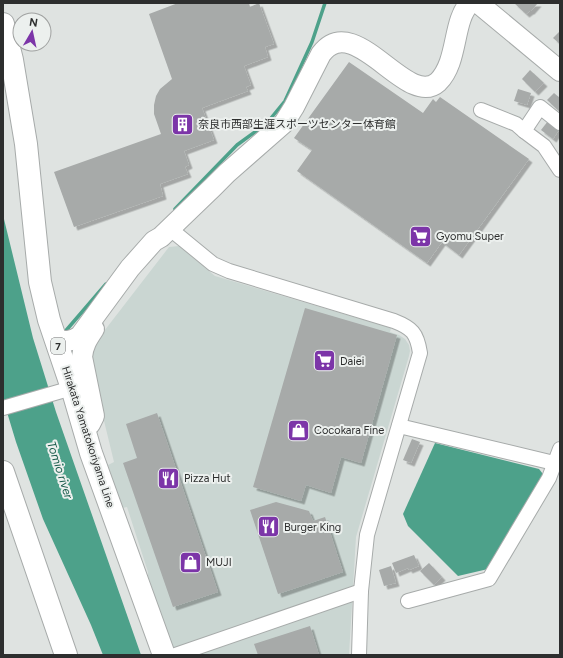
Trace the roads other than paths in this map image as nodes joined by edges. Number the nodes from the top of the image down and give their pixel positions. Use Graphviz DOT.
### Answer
graph roads {
  1 [pos="470,3"];
  2 [pos="478,3"];
  3 [pos="3,24"];
  4 [pos="560,71"];
  5 [pos="3,91"];
  6 [pos="3,108"];
  7 [pos="481,110"];
  8 [pos="560,123"];
  9 [pos="524,131"];
  10 [pos="560,170"];
  11 [pos="165,232"];
  12 [pos="55,339"];
  13 [pos="67,389"];
  14 [pos="3,408"];
  15 [pos="399,426"];
  16 [pos="84,427"];
  17 [pos="560,449"];
  18 [pos="554,463"];
  19 [pos="3,472"];
  20 [pos="362,591"];
  21 [pos="408,601"];
  22 [pos="66,655"];
  23 [pos="164,655"];
  24 [pos="175,655"];
  25 [pos="359,655"];
  1 -- 11 [label="street"];
  2 -- 4 [label="street"];
  3 -- 12 [label="main road, Hirakata Yamatokoriyama Line / 7"];
  5 -- 6 [label="main road"];
  7 -- 9 [label="street"];
  8 -- 9 [label="street"];
  9 -- 10 [label="street"];
  11 -- 12 [label="street"];
  11 -- 15 [label="street"];
  11 -- 16 [label="street"];
  12 -- 13 [label="main road, Hirakata Yamatokoriyama Line / 7"];
  13 -- 14 [label="street"];
  13 -- 16 [label="main road, Hirakata Yamatokoriyama Line / 7"];
  15 -- 18 [label="street"];
  15 -- 20 [label="street"];
  16 -- 23 [label="main road, Hirakata Yamatokoriyama Line / 7"];
  17 -- 18 [label="street"];
  18 -- 21 [label="street"];
  19 -- 22 [label="main road"];
  20 -- 24 [label="street"];
  20 -- 25 [label="street"];
}
